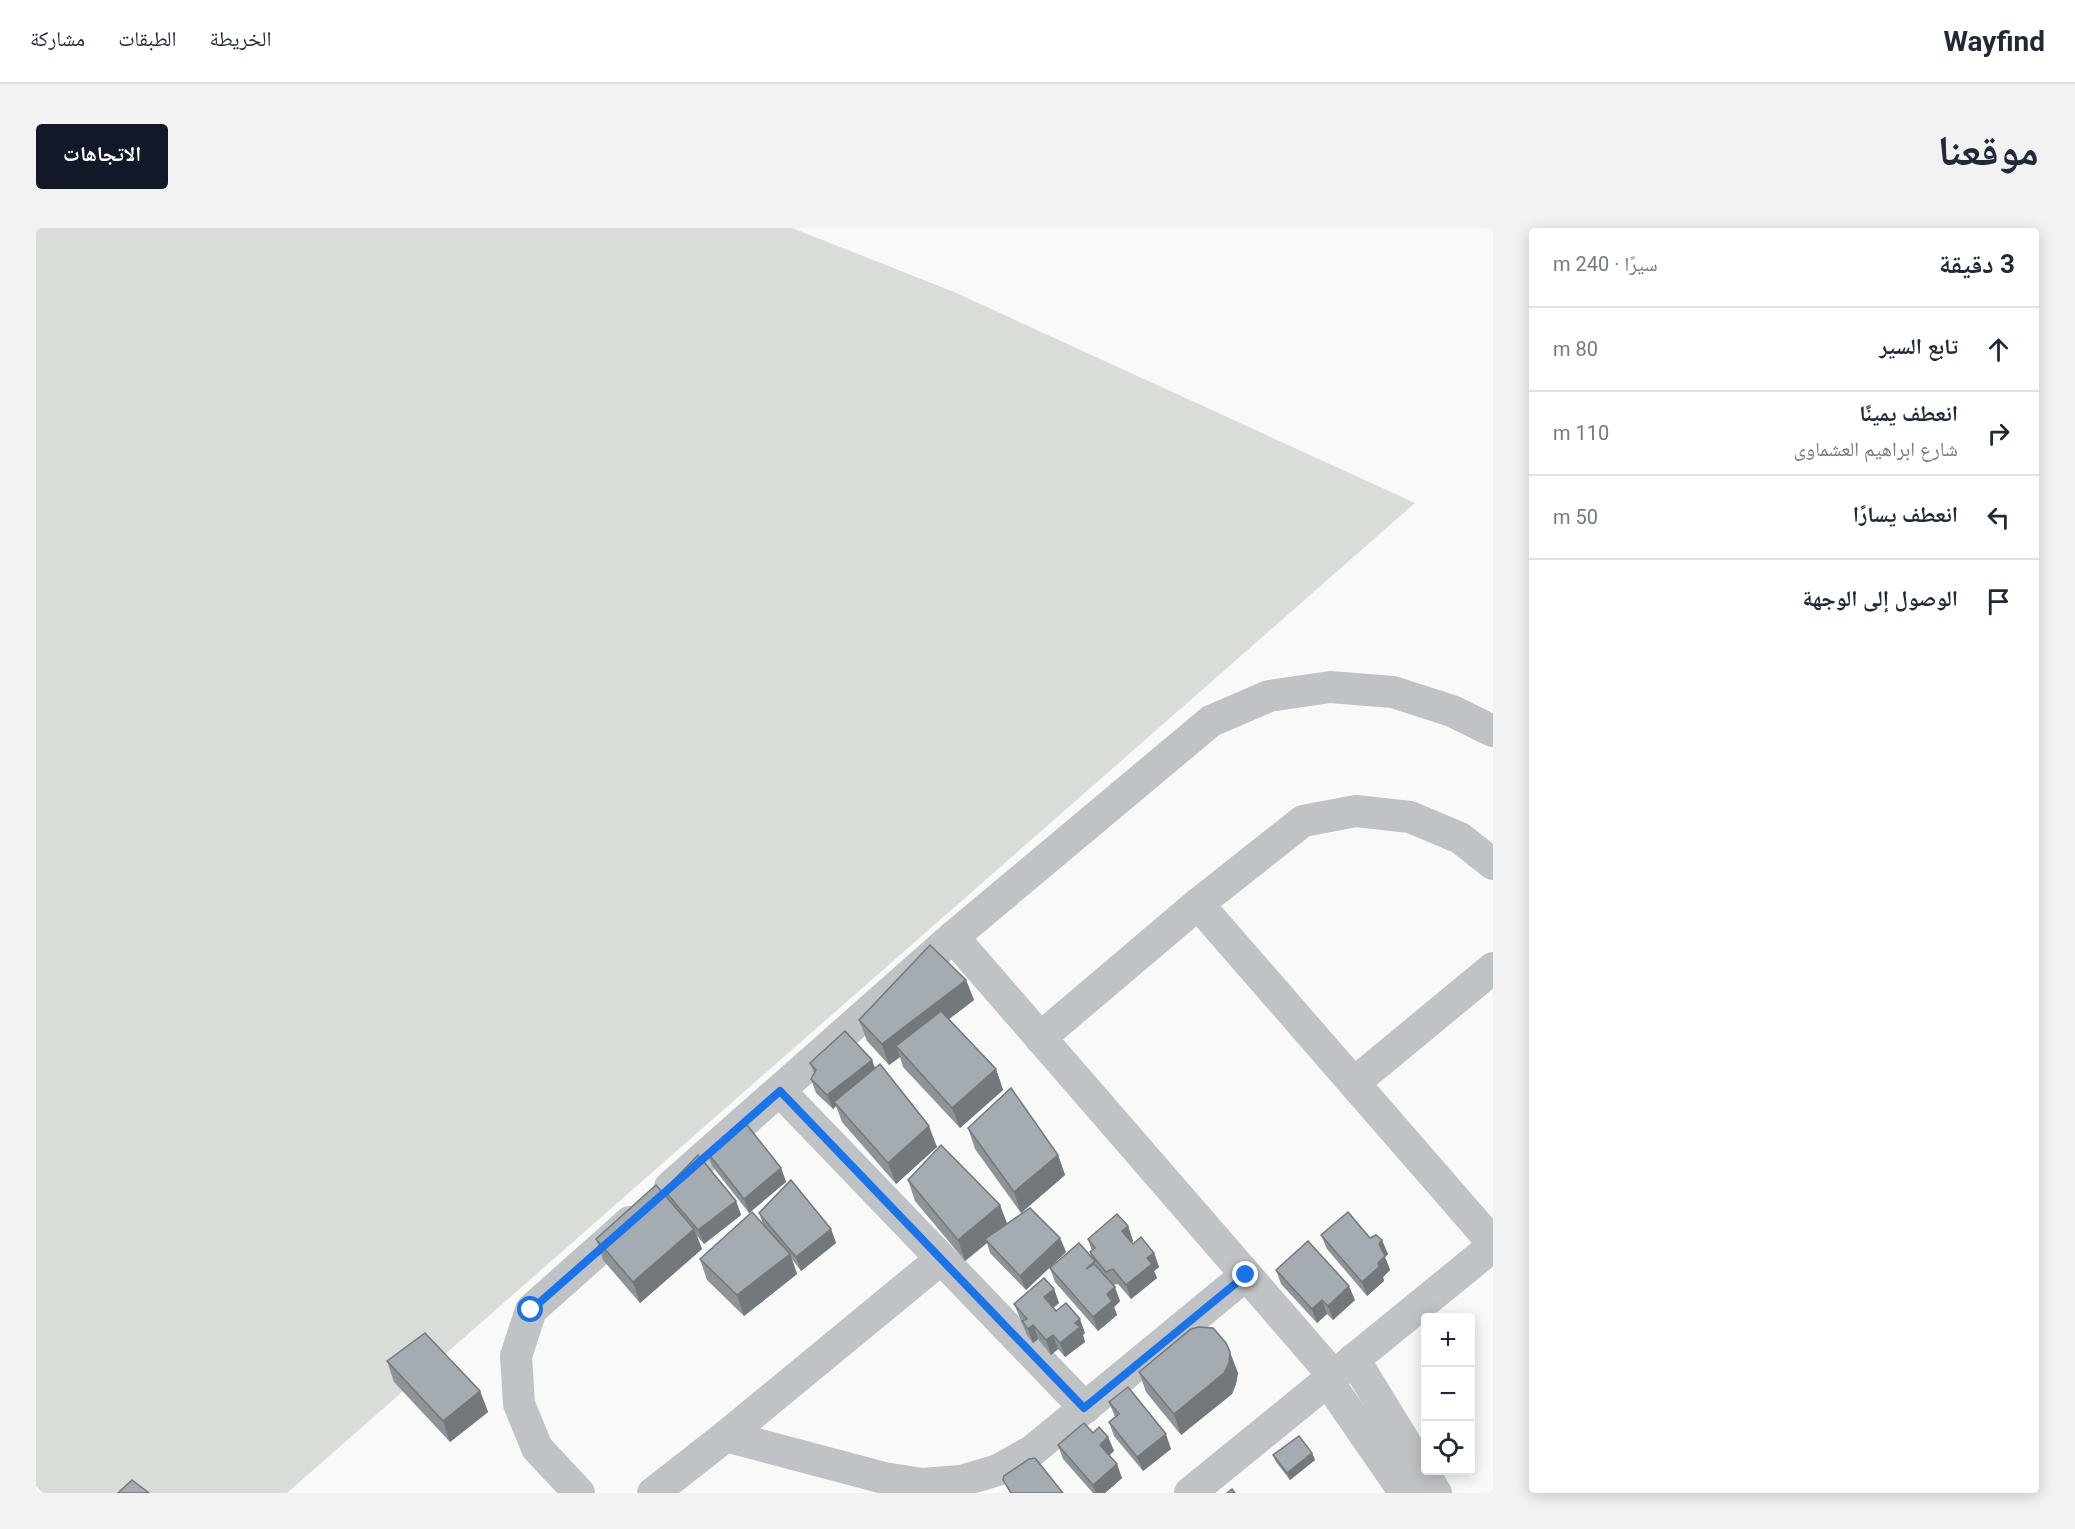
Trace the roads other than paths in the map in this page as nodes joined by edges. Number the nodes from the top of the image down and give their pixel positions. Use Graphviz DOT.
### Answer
graph roads {
  1 [pos="1493,731"];
  2 [pos="1493,864"];
  3 [pos="1198,904"];
  4 [pos="953,937"];
  5 [pos="1493,968"];
  6 [pos="1040,1038"];
  7 [pos="1354,1083"];
  8 [pos="780,1091"];
  9 [pos="1493,1245"];
  10 [pos="941,1259"];
  11 [pos="1246,1275"];
  12 [pos="1338,1371"];
  13 [pos="1084,1408"];
  14 [pos="726,1436"];
  15 [pos="579,1493"];
  16 [pos="653,1493"];
  17 [pos="1190,1493"];
  18 [pos="1405,1493"];
  19 [pos="1436,1493"];
  1 -- 4 [label="street"];
  2 -- 3 [label="street"];
  3 -- 6 [label="street"];
  3 -- 7 [label="street"];
  4 -- 6 [label="street"];
  4 -- 8 [label="street"];
  5 -- 7 [label="street"];
  6 -- 11 [label="street"];
  7 -- 9 [label="street"];
  8 -- 10 [label="street"];
  8 -- 15 [label="street"];
  9 -- 12 [label="street"];
  10 -- 13 [label="street"];
  10 -- 14 [label="street"];
  11 -- 12 [label="street"];
  11 -- 13 [label="street"];
  12 -- 17 [label="street"];
  12 -- 18 [label="street"];
  12 -- 19 [label="street"];
  13 -- 14 [label="street"];
  14 -- 16 [label="street"];
}
